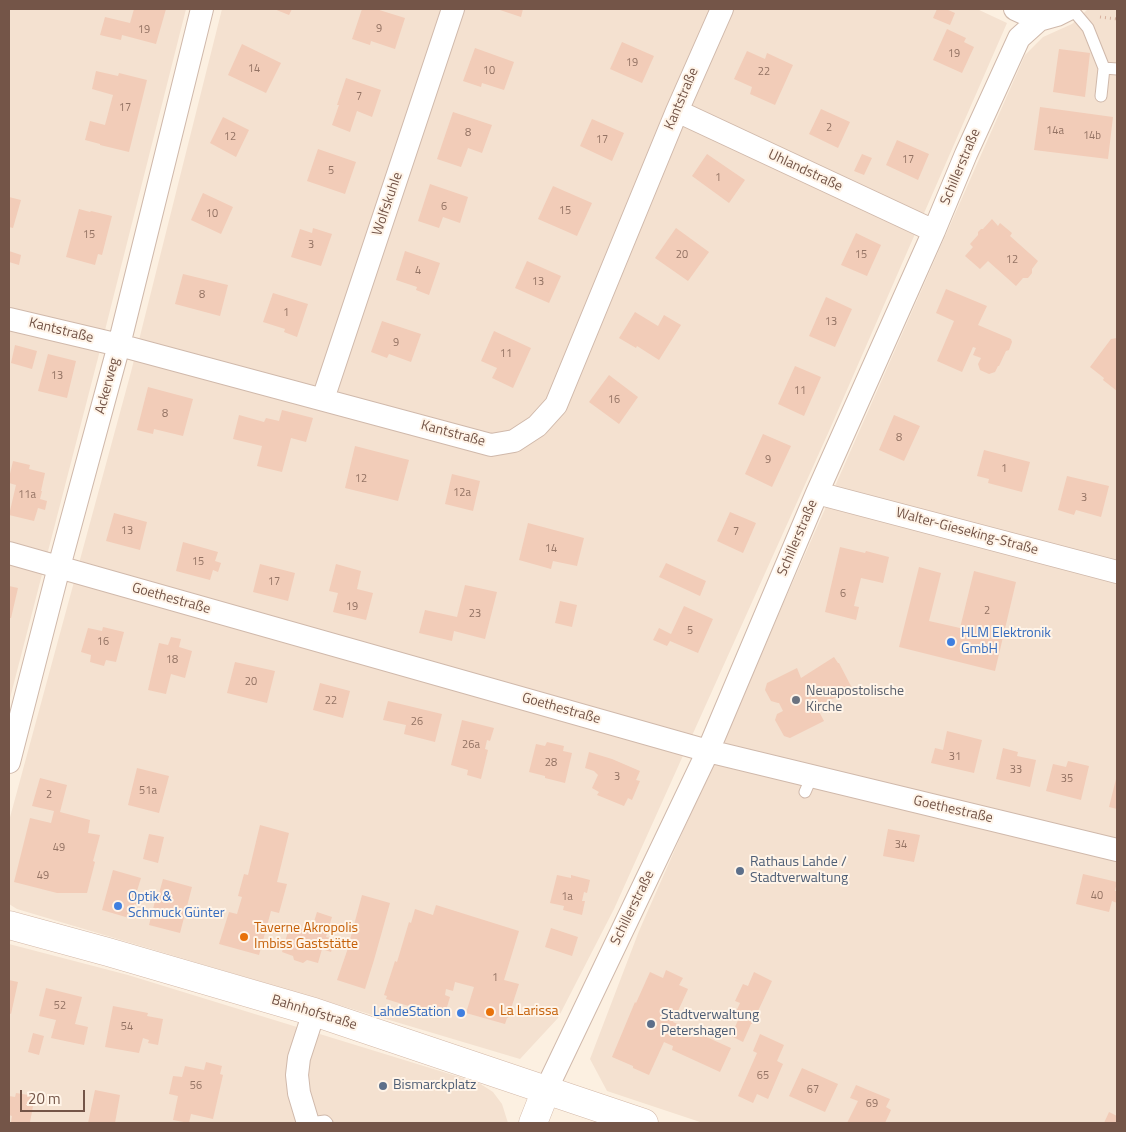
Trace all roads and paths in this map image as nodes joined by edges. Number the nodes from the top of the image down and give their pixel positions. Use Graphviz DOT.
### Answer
graph roads {
  1 [pos="202,9"];
  2 [pos="453,9"];
  3 [pos="722,9"];
  4 [pos="1015,9"];
  5 [pos="1071,9"];
  6 [pos="1039,20"];
  7 [pos="1104,68"];
  8 [pos="1117,69"];
  9 [pos="1101,96"];
  10 [pos="677,111"];
  11 [pos="934,231"];
  12 [pos="9,319"];
  13 [pos="119,345"];
  14 [pos="323,399"];
  15 [pos="817,493"];
  16 [pos="9,553"];
  17 [pos="59,567"];
  18 [pos="1117,572"];
  19 [pos="708,751"];
  20 [pos="9,762"];
  21 [pos="1117,850"];
  22 [pos="9,925"];
  23 [pos="314,1012"];
  24 [pos="546,1090"];
  25 [pos="308,1123"];
  26 [pos="327,1123"];
  27 [pos="533,1123"];
  28 [pos="644,1123"];
  1 -- 13 [label="street, Ackerweg"];
  2 -- 14 [label="street, Wolfskuhle"];
  3 -- 10 [label="street, Kantstraße"];
  4 -- 6 [label="street"];
  5 -- 6 [label="street, Schillerstraße"];
  5 -- 7 [label="lane"];
  6 -- 11 [label="street, Schillerstraße"];
  7 -- 8 [label="lane"];
  7 -- 9 [label="lane"];
  10 -- 11 [label="street, Uhlandstraße"];
  10 -- 14 [label="street, Kantstraße"];
  11 -- 15 [label="street, Schillerstraße"];
  12 -- 13 [label="street, Kantstraße"];
  13 -- 14 [label="street, Kantstraße"];
  13 -- 17 [label="street, Ackerweg"];
  15 -- 18 [label="street, Walter-Gieseking-Straße"];
  15 -- 19 [label="street, Schillerstraße"];
  16 -- 17 [label="street, Goethestraße"];
  17 -- 19 [label="street, Goethestraße"];
  17 -- 20 [label="street, Ackerweg"];
  19 -- 21 [label="street, Goethestraße"];
  19 -- 24 [label="street, Schillerstraße"];
  22 -- 23 [label="street, Bahnhofstraße"];
  23 -- 24 [label="street, Bahnhofstraße"];
  23 -- 25 [label="street"];
  24 -- 27 [label="street"];
  24 -- 28 [label="street, Bahnhofstraße"];
  25 -- 26 [label="lane"];
}
